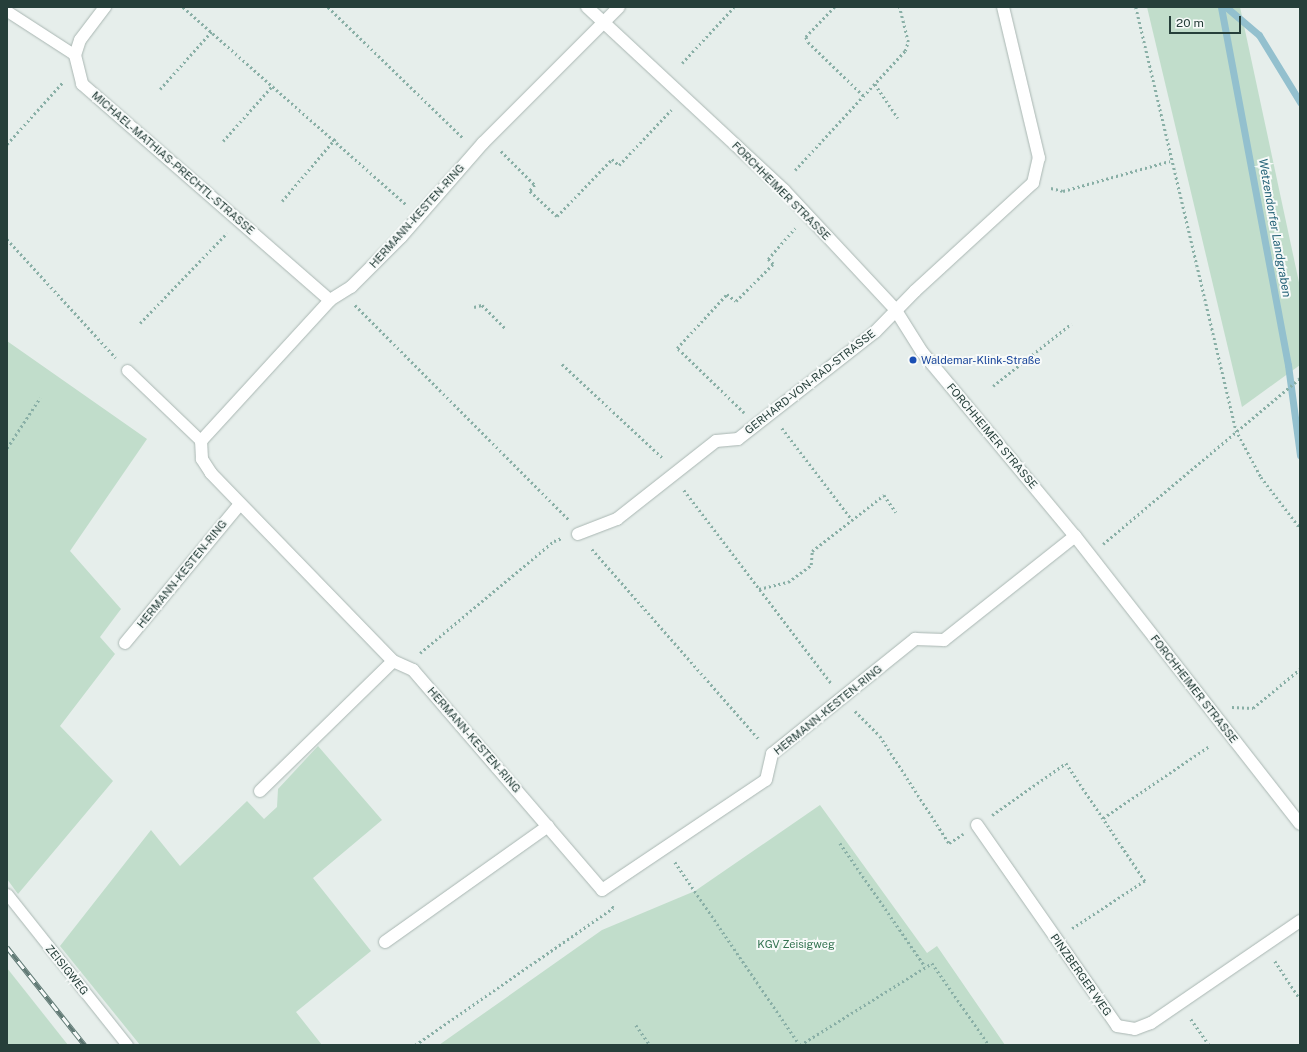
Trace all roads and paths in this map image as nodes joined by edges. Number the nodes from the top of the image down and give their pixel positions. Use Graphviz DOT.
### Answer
graph roads {
  1 [pos="105,7"];
  2 [pos="183,7"];
  3 [pos="328,7"];
  4 [pos="587,7"];
  5 [pos="619,7"];
  6 [pos="734,7"];
  7 [pos="835,7"];
  8 [pos="899,7"];
  9 [pos="1003,7"];
  10 [pos="1136,7"];
  11 [pos="7,11"];
  12 [pos="604,22"];
  13 [pos="212,31"];
  14 [pos="75,55"];
  15 [pos="682,63"];
  16 [pos="76,67"];
  17 [pos="875,84"];
  18 [pos="273,85"];
  19 [pos="160,89"];
  20 [pos="864,96"];
  21 [pos="684,97"];
  22 [pos="898,118"];
  23 [pos="488,138"];
  24 [pos="335,139"];
  25 [pos="223,141"];
  26 [pos="7,144"];
  27 [pos="476,151"];
  28 [pos="1170,161"];
  29 [pos="795,170"];
  30 [pos="1033,183"];
  31 [pos="282,201"];
  32 [pos="808,214"];
  33 [pos="418,216"];
  34 [pos="239,220"];
  35 [pos="7,239"];
  36 [pos="341,291"];
  37 [pos="330,300"];
  38 [pos="474,307"];
  39 [pos="895,310"];
  40 [pos="140,323"];
  41 [pos="1071,324"];
  42 [pos="505,328"];
  43 [pos="562,364"];
  44 [pos="127,370"];
  45 [pos="1299,378"];
  46 [pos="992,386"];
  47 [pos="40,398"];
  48 [pos="771,414"];
  49 [pos="756,425"];
  50 [pos="1236,430"];
  51 [pos="201,441"];
  52 [pos="7,448"];
  53 [pos="675,474"];
  54 [pos="240,504"];
  55 [pos="896,512"];
  56 [pos="852,520"];
  57 [pos="1300,528"];
  58 [pos="578,534"];
  59 [pos="1075,536"];
  60 [pos="1089,555"];
  61 [pos="759,589"];
  62 [pos="125,643"];
  63 [pos="399,663"];
  64 [pos="1300,669"];
  65 [pos="843,698"];
  66 [pos="1208,705"];
  67 [pos="1208,747"];
  68 [pos="772,754"];
  69 [pos="260,791"];
  70 [pos="1103,818"];
  71 [pos="1300,824"];
  72 [pos="977,825"];
  73 [pos="548,826"];
  74 [pos="840,843"];
  75 [pos="664,846"];
  76 [pos="602,890"];
  77 [pos="7,894"];
  78 [pos="1300,921"];
  79 [pos="1057,940"];
  80 [pos="386,942"];
  81 [pos="1264,946"];
  82 [pos="925,966"];
  83 [pos="1300,999"];
  84 [pos="1181,1005"];
  85 [pos="636,1025"];
  86 [pos="127,1045"];
  87 [pos="415,1045"];
  88 [pos="650,1045"];
  89 [pos="800,1045"];
  90 [pos="989,1045"];
  91 [pos="1209,1045"];
  1 -- 14 [label="street, MICHAEL-MATHIAS-PRECHTL-STRASSE"];
  2 -- 13 [label="path"];
  3 -- 27 [label="path"];
  4 -- 12 [label="street, FORCHHEIMER STRASSE"];
  5 -- 12 [label="street, HERMANN-KESTEN-RING"];
  6 -- 15 [label="path"];
  7 -- 20 [label="path"];
  8 -- 17 [label="path"];
  9 -- 30 [label="street"];
  10 -- 28 [label="path"];
  11 -- 14 [label="lane"];
  12 -- 21 [label="street, FORCHHEIMER STRASSE"];
  12 -- 23 [label="street, HERMANN-KESTEN-RING"];
  13 -- 18 [label="path"];
  13 -- 19 [label="path"];
  14 -- 16 [label="street, MICHAEL-MATHIAS-PRECHTL-STRASSE"];
  16 -- 26 [label="path"];
  16 -- 34 [label="street, MICHAEL-MATHIAS-PRECHTL-STRASSE"];
  17 -- 20 [label="path"];
  17 -- 22 [label="path"];
  18 -- 24 [label="path"];
  18 -- 25 [label="path"];
  20 -- 29 [label="path"];
  21 -- 23 [label="path"];
  21 -- 32 [label="street, FORCHHEIMER STRASSE"];
  23 -- 27 [label="street, HERMANN-KESTEN-RING"];
  24 -- 31 [label="path"];
  24 -- 33 [label="path"];
  27 -- 33 [label="street, HERMANN-KESTEN-RING"];
  28 -- 30 [label="path"];
  28 -- 50 [label="path"];
  30 -- 39 [label="street"];
  32 -- 39 [label="street, FORCHHEIMER STRASSE"];
  32 -- 49 [label="path"];
  33 -- 36 [label="street, HERMANN-KESTEN-RING"];
  34 -- 37 [label="street, MICHAEL-MATHIAS-PRECHTL-STRASSE"];
  34 -- 40 [label="path"];
  35 -- 44 [label="path"];
  36 -- 37 [label="street, HERMANN-KESTEN-RING"];
  36 -- 58 [label="path"];
  37 -- 51 [label="street, HERMANN-KESTEN-RING"];
  38 -- 42 [label="path"];
  39 -- 48 [label="street, GERHARD-VON-RAD-STRASSE"];
  39 -- 59 [label="street, FORCHHEIMER STRASSE"];
  41 -- 46 [label="path"];
  43 -- 53 [label="path"];
  44 -- 51 [label="lane"];
  45 -- 50 [label="path"];
  47 -- 52 [label="path"];
  48 -- 49 [label="street, GERHARD-VON-RAD-STRASSE"];
  48 -- 56 [label="path"];
  49 -- 53 [label="street, GERHARD-VON-RAD-STRASSE"];
  50 -- 57 [label="path"];
  50 -- 60 [label="path"];
  51 -- 54 [label="street, HERMANN-KESTEN-RING"];
  53 -- 58 [label="street, GERHARD-VON-RAD-STRASSE"];
  53 -- 61 [label="path"];
  54 -- 62 [label="street, HERMANN-KESTEN-RING"];
  54 -- 63 [label="street, HERMANN-KESTEN-RING"];
  55 -- 56 [label="path"];
  56 -- 61 [label="path"];
  58 -- 63 [label="path"];
  58 -- 68 [label="path"];
  59 -- 60 [label="street, FORCHHEIMER STRASSE"];
  59 -- 65 [label="street, HERMANN-KESTEN-RING"];
  60 -- 66 [label="street, FORCHHEIMER STRASSE"];
  61 -- 65 [label="path"];
  63 -- 69 [label="street"];
  63 -- 73 [label="street, HERMANN-KESTEN-RING"];
  64 -- 66 [label="path"];
  65 -- 68 [label="street, HERMANN-KESTEN-RING"];
  65 -- 72 [label="path"];
  66 -- 71 [label="street, FORCHHEIMER STRASSE"];
  67 -- 70 [label="path"];
  68 -- 75 [label="street, HERMANN-KESTEN-RING"];
  70 -- 72 [label="path"];
  70 -- 79 [label="path"];
  72 -- 79 [label="street, PINZBERGER WEG"];
  73 -- 76 [label="street, HERMANN-KESTEN-RING"];
  73 -- 80 [label="street"];
  74 -- 82 [label="path"];
  75 -- 76 [label="street, HERMANN-KESTEN-RING"];
  75 -- 89 [label="path"];
  76 -- 87 [label="path"];
  77 -- 86 [label="lane, ZEISIGWEG"];
  78 -- 81 [label="street, PINZBERGER WEG"];
  79 -- 84 [label="street, PINZBERGER WEG"];
  81 -- 83 [label="path"];
  81 -- 84 [label="street, PINZBERGER WEG"];
  82 -- 89 [label="path"];
  82 -- 90 [label="path"];
  84 -- 91 [label="path"];
  85 -- 88 [label="path"];
}
